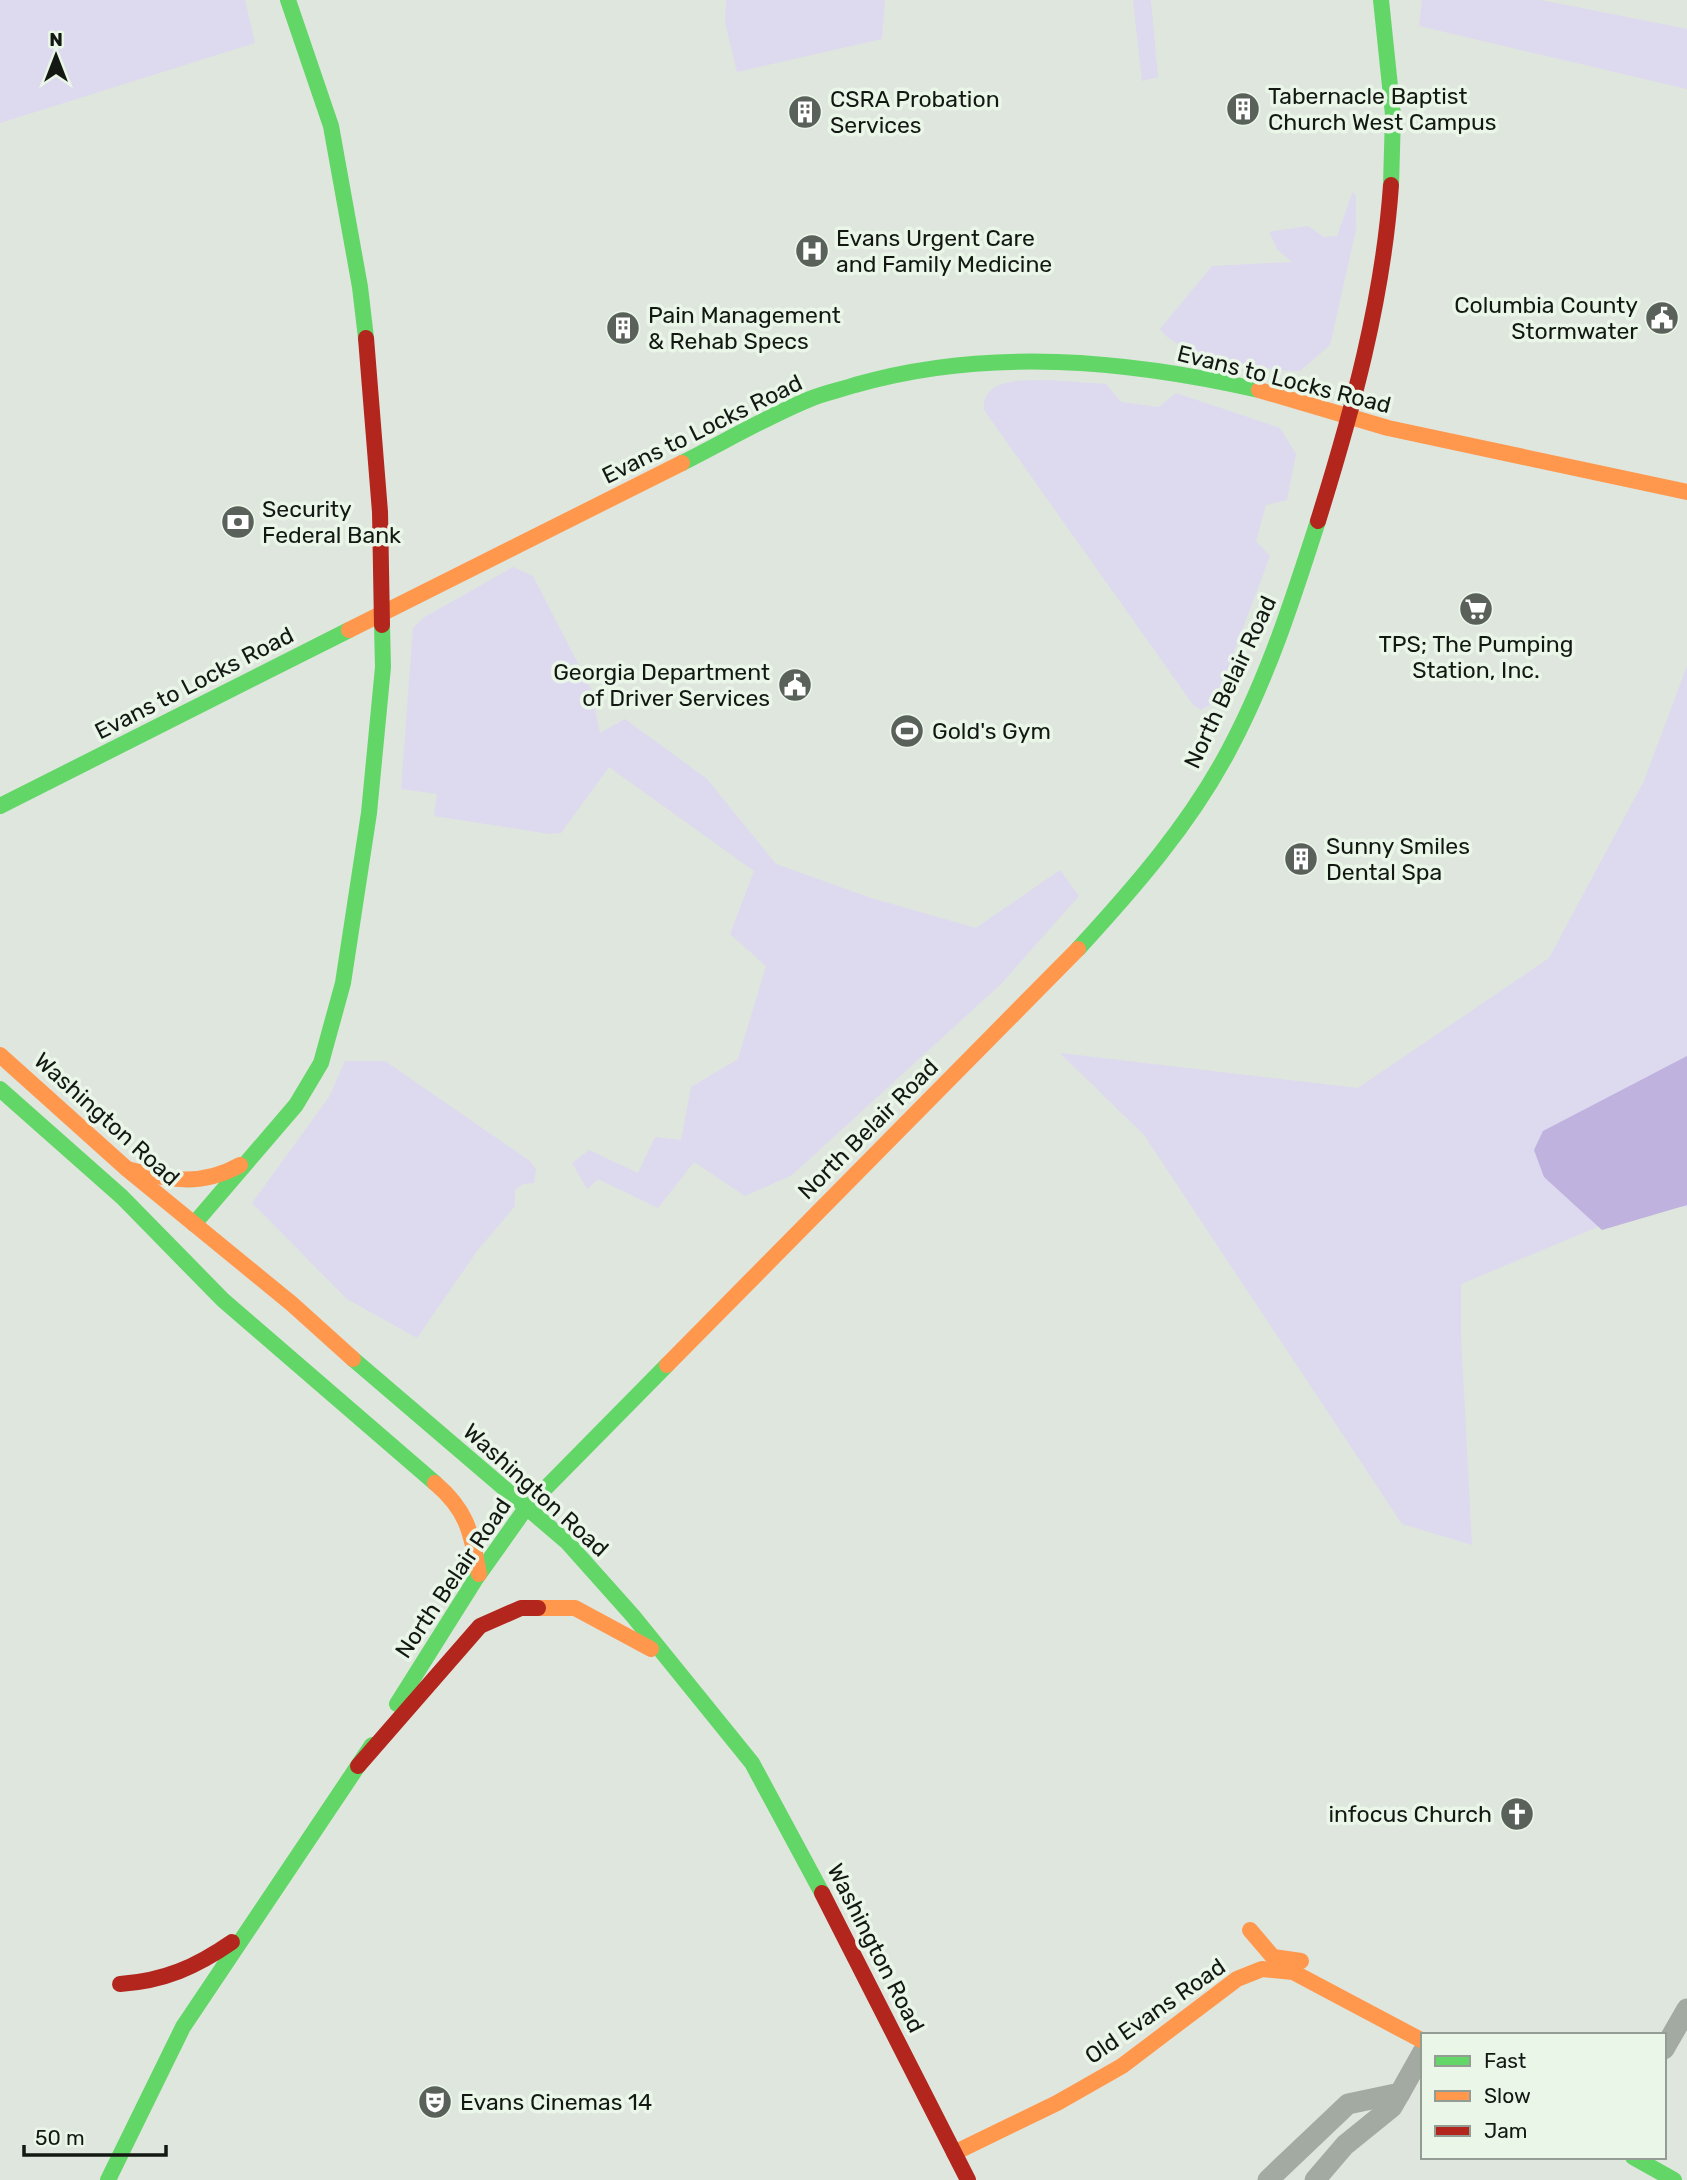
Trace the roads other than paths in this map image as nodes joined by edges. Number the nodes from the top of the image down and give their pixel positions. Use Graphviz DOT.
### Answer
graph roads {
  1 [pos="288,0"];
  2 [pos="1381,0"];
  3 [pos="1350,415"];
  4 [pos="1687,492"];
  5 [pos="383,615"];
  6 [pos="0,806"];
  7 [pos="0,1055"];
  8 [pos="0,1090"];
  9 [pos="253,1157"];
  10 [pos="127,1169"];
  11 [pos="194,1224"];
  12 [pos="526,1508"];
  13 [pos="479,1574"];
  14 [pos="669,1658"];
  15 [pos="358,1766"];
  16 [pos="1250,1930"];
  17 [pos="242,1934"];
  18 [pos="1323,1969"];
  19 [pos="120,1984"];
  20 [pos="1362,1990"];
  21 [pos="1687,2009"];
  22 [pos="1385,2020"];
  23 [pos="1421,2039"];
  24 [pos="1666,2046"];
  25 [pos="1421,2056"];
  26 [pos="1400,2093"];
  27 [pos="954,2153"];
  28 [pos="1637,2159"];
  29 [pos="108,2180"];
  30 [pos="968,2180"];
  31 [pos="1268,2180"];
  32 [pos="1315,2180"];
  33 [pos="1674,2180"];
  1 -- 5 [label="street"];
  2 -- 3 [label="street, North Belair Road"];
  3 -- 4 [label="street, Evans to Locks Road"];
  3 -- 5 [label="street, Evans to Locks Road"];
  3 -- 12 [label="street, North Belair Road"];
  5 -- 6 [label="street, Evans to Locks Road"];
  5 -- 9 [label="street"];
  7 -- 10 [label="street, Washington Road"];
  8 -- 13 [label="street, Washington Road"];
  9 -- 10 [label="street"];
  9 -- 11 [label="street"];
  10 -- 11 [label="street, Washington Road"];
  11 -- 12 [label="street, Washington Road"];
  12 -- 13 [label="street, North Belair Road"];
  12 -- 14 [label="street, Washington Road"];
  13 -- 15 [label="street, North Belair Road"];
  14 -- 15 [label="street"];
  14 -- 27 [label="street, Washington Road"];
  15 -- 17 [label="street, North Belair Road"];
  16 -- 18 [label="street"];
  17 -- 19 [label="street"];
  17 -- 29 [label="street, North Belair Road"];
  20 -- 22 [label="street"];
  21 -- 24 [label="street"];
  22 -- 23 [label="street, Old Evans Road"];
  22 -- 27 [label="street, Old Evans Road"];
  25 -- 26 [label="street"];
  26 -- 31 [label="street"];
  26 -- 32 [label="street"];
  27 -- 30 [label="street, Washington Road"];
  28 -- 33 [label="street"];
}
